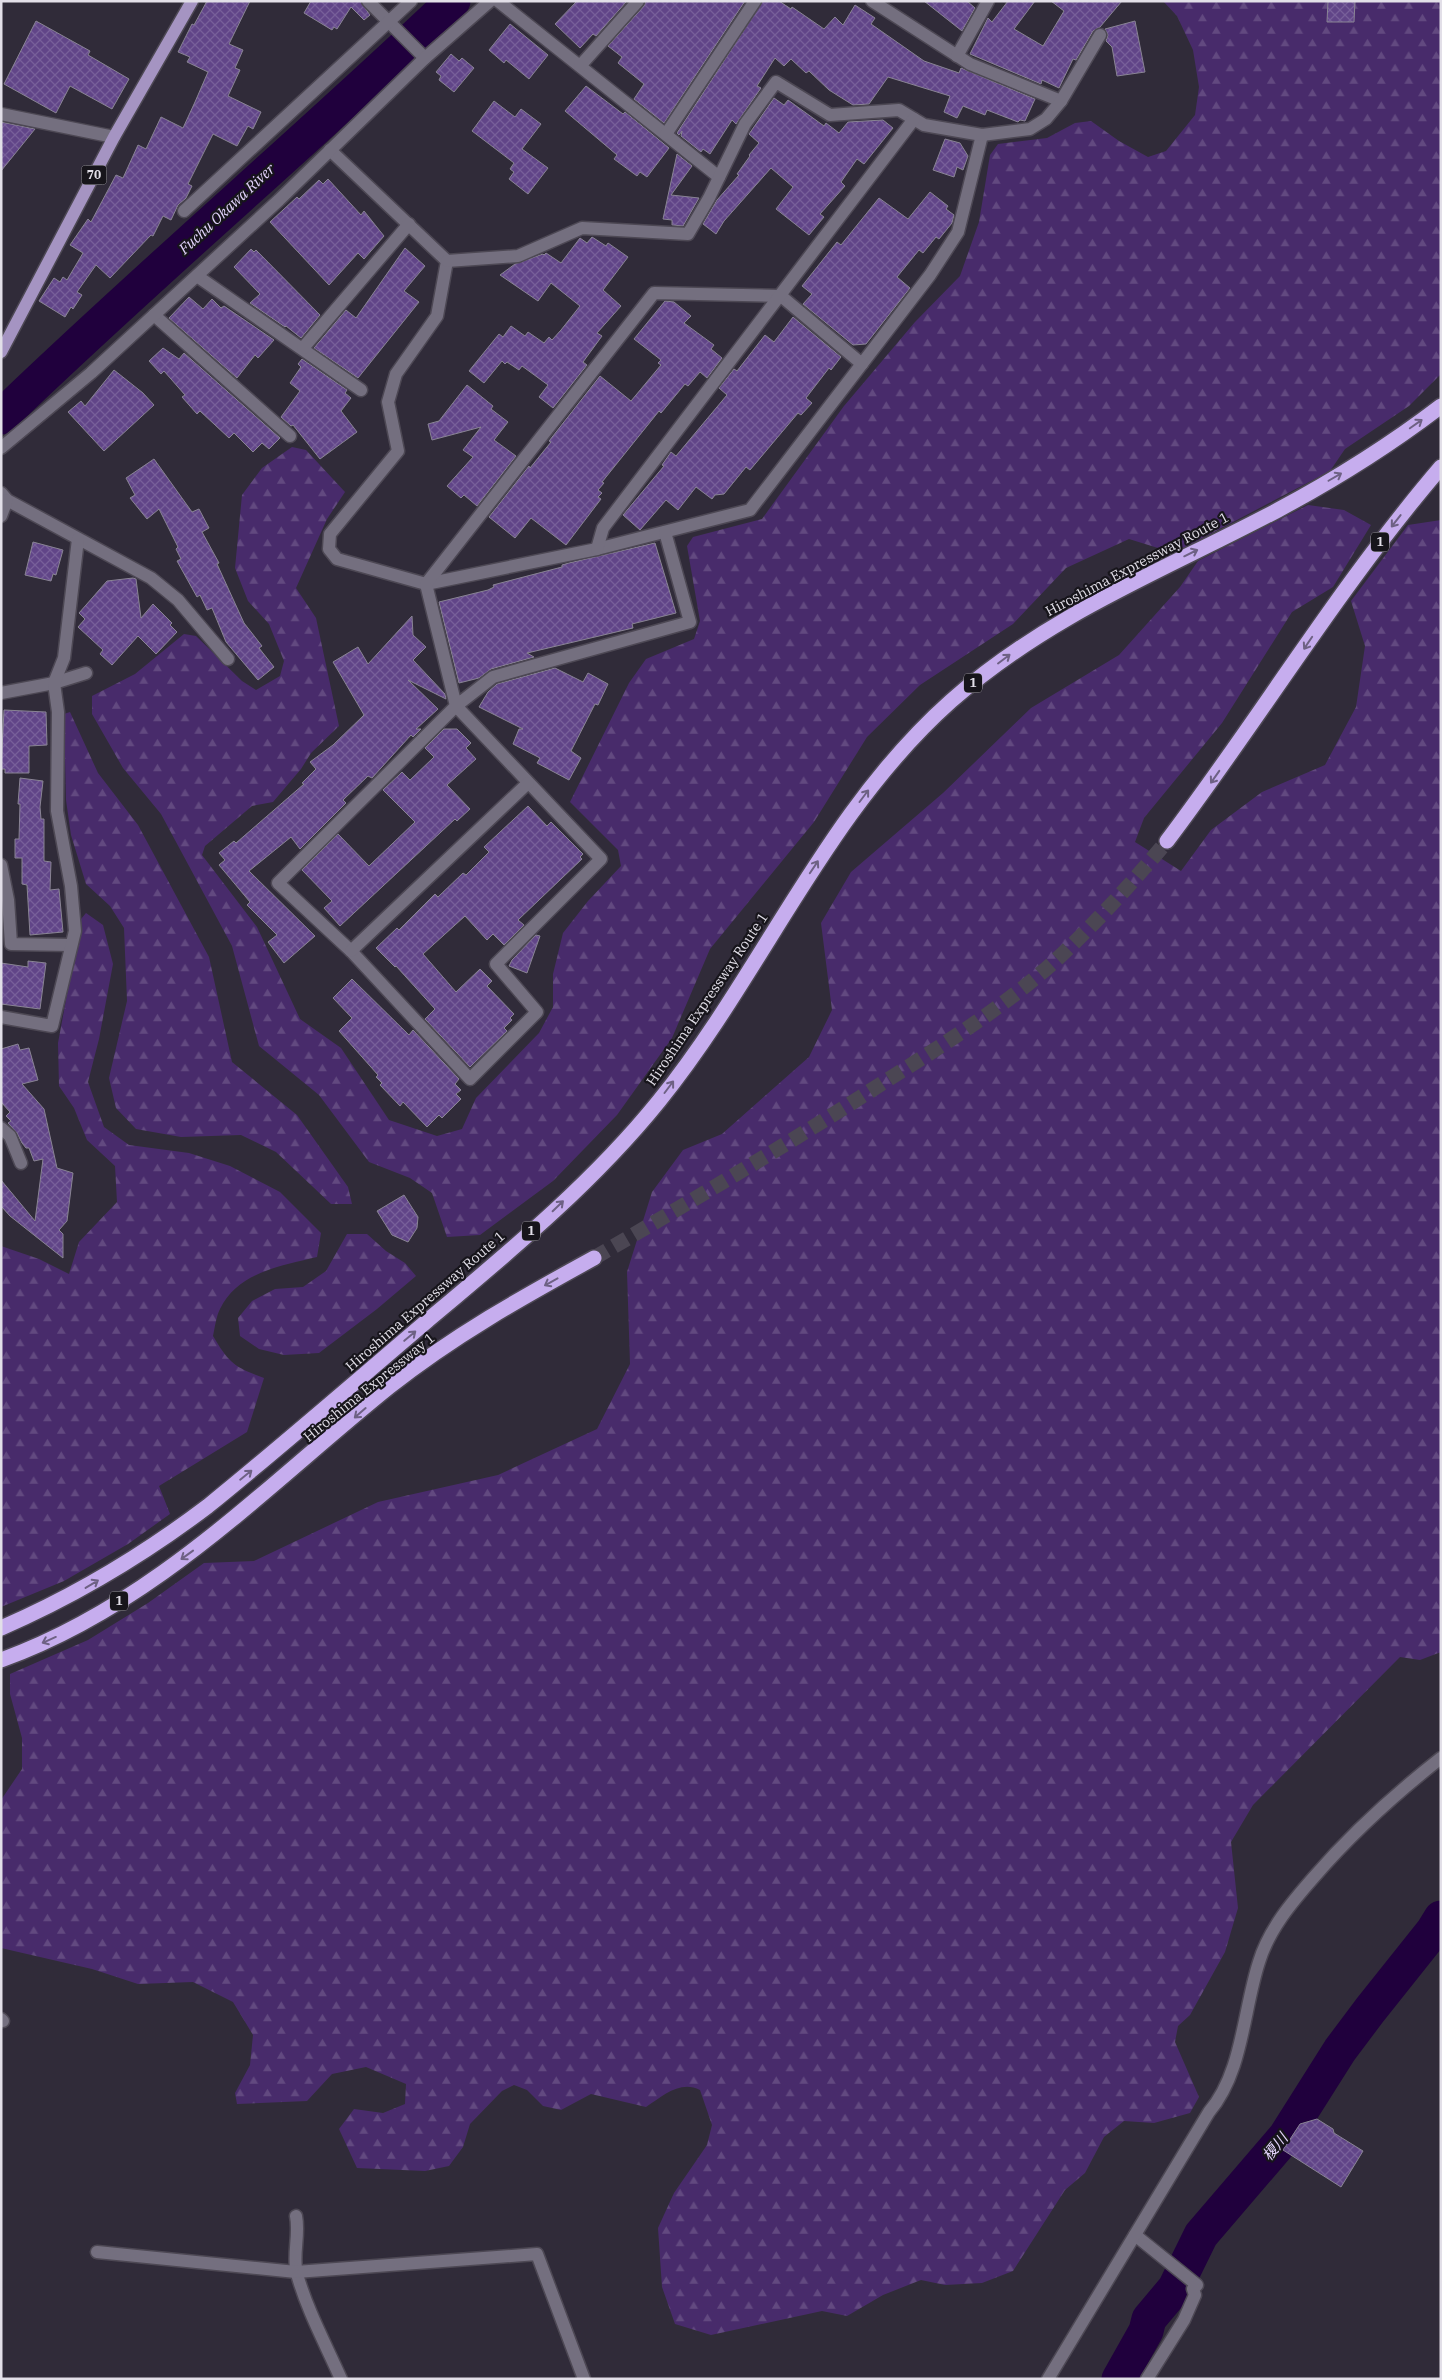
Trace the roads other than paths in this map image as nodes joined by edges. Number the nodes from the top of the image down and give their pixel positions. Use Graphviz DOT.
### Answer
graph roads {
  1 [pos="192,1"];
  2 [pos="368,1"];
  3 [pos="411,1"];
  4 [pos="490,1"];
  5 [pos="498,1"];
  6 [pos="638,1"];
  7 [pos="754,1"];
  8 [pos="872,1"];
  9 [pos="988,1"];
  10 [pos="388,22"];
  11 [pos="1100,35"];
  12 [pos="957,56"];
  13 [pos="426,58"];
  14 [pos="580,66"];
  15 [pos="1061,101"];
  16 [pos="1,114"];
  17 [pos="914,119"];
  18 [pos="666,134"];
  19 [pos="982,135"];
  20 [pos="114,137"];
  21 [pos="330,150"];
  22 [pos="719,177"];
  23 [pos="184,210"];
  24 [pos="409,224"];
  25 [pos="448,260"];
  26 [pos="197,276"];
  27 [pos="782,296"];
  28 [pos="154,316"];
  29 [pos="303,348"];
  30 [pos="1,352"];
  31 [pos="862,364"];
  32 [pos="361,390"];
  33 [pos="1441,406"];
  34 [pos="290,436"];
  35 [pos="2,444"];
  36 [pos="1441,467"];
  37 [pos="4,496"];
  38 [pos="1,516"];
  39 [pos="665,532"];
  40 [pos="78,539"];
  41 [pos="597,549"];
  42 [pos="426,584"];
  43 [pos="228,659"];
  44 [pos="86,674"];
  45 [pos="54,683"];
  46 [pos="1,693"];
  47 [pos="456,706"];
  48 [pos="528,783"];
  49 [pos="1167,842"];
  50 [pos="1,864"];
  51 [pos="71,945"];
  52 [pos="351,951"];
  53 [pos="1,1017"];
  54 [pos="1,1128"];
  55 [pos="21,1163"];
  56 [pos="594,1258"];
  57 [pos="1,1628"];
  58 [pos="1,1660"];
  59 [pos="1441,1758"];
  60 [pos="296,2216"];
  61 [pos="1135,2235"];
  62 [pos="97,2252"];
  63 [pos="296,2272"];
  64 [pos="341,2379"];
  65 [pos="584,2379"];
  66 [pos="1048,2379"];
  67 [pos="1147,2379"];
  1 -- 20 [label="main road, 70"];
  2 -- 10 [label="street"];
  3 -- 10 [label="street"];
  4 -- 13 [label="street"];
  5 -- 14 [label="street"];
  6 -- 14 [label="street"];
  7 -- 18 [label="street"];
  8 -- 12 [label="street"];
  9 -- 12 [label="street"];
  10 -- 13 [label="street"];
  10 -- 23 [label="street"];
  11 -- 15 [label="street"];
  12 -- 15 [label="street"];
  13 -- 21 [label="street"];
  14 -- 18 [label="street"];
  15 -- 19 [label="street"];
  16 -- 20 [label="street"];
  17 -- 19 [label="street"];
  17 -- 22 [label="street"];
  17 -- 27 [label="street"];
  18 -- 22 [label="street"];
  19 -- 31 [label="street"];
  20 -- 30 [label="main road, 70"];
  21 -- 24 [label="street"];
  21 -- 26 [label="street"];
  22 -- 25 [label="street"];
  24 -- 25 [label="street"];
  24 -- 29 [label="street"];
  25 -- 42 [label="street"];
  26 -- 28 [label="street"];
  26 -- 29 [label="street"];
  27 -- 31 [label="street"];
  27 -- 41 [label="street"];
  27 -- 42 [label="street"];
  28 -- 34 [label="street"];
  28 -- 35 [label="street"];
  29 -- 32 [label="street"];
  31 -- 39 [label="street"];
  57 -- 33 [label="highway, Hiroshima Expressway Route 1 / 1, one-way"];
  36 -- 49 [label="highway, 1, one-way"];
  37 -- 38 [label="street"];
  37 -- 40 [label="street"];
  39 -- 41 [label="street"];
  39 -- 47 [label="street"];
  40 -- 43 [label="street"];
  40 -- 45 [label="street"];
  41 -- 42 [label="street"];
  42 -- 47 [label="street"];
  44 -- 45 [label="street"];
  45 -- 46 [label="street"];
  45 -- 51 [label="street"];
  47 -- 48 [label="street"];
  47 -- 52 [label="street"];
  48 -- 52 [label="street"];
  48 -- 52 [label="street"];
  50 -- 51 [label="street"];
  51 -- 53 [label="street"];
  54 -- 55 [label="street"];
  56 -- 58 [label="highway, Hiroshima Expressway 1 / 1, one-way"];
  59 -- 61 [label="street"];
  60 -- 63 [label="street"];
  61 -- 66 [label="street"];
  61 -- 67 [label="street"];
  62 -- 63 [label="street"];
  63 -- 64 [label="street"];
  63 -- 65 [label="street"];
}
